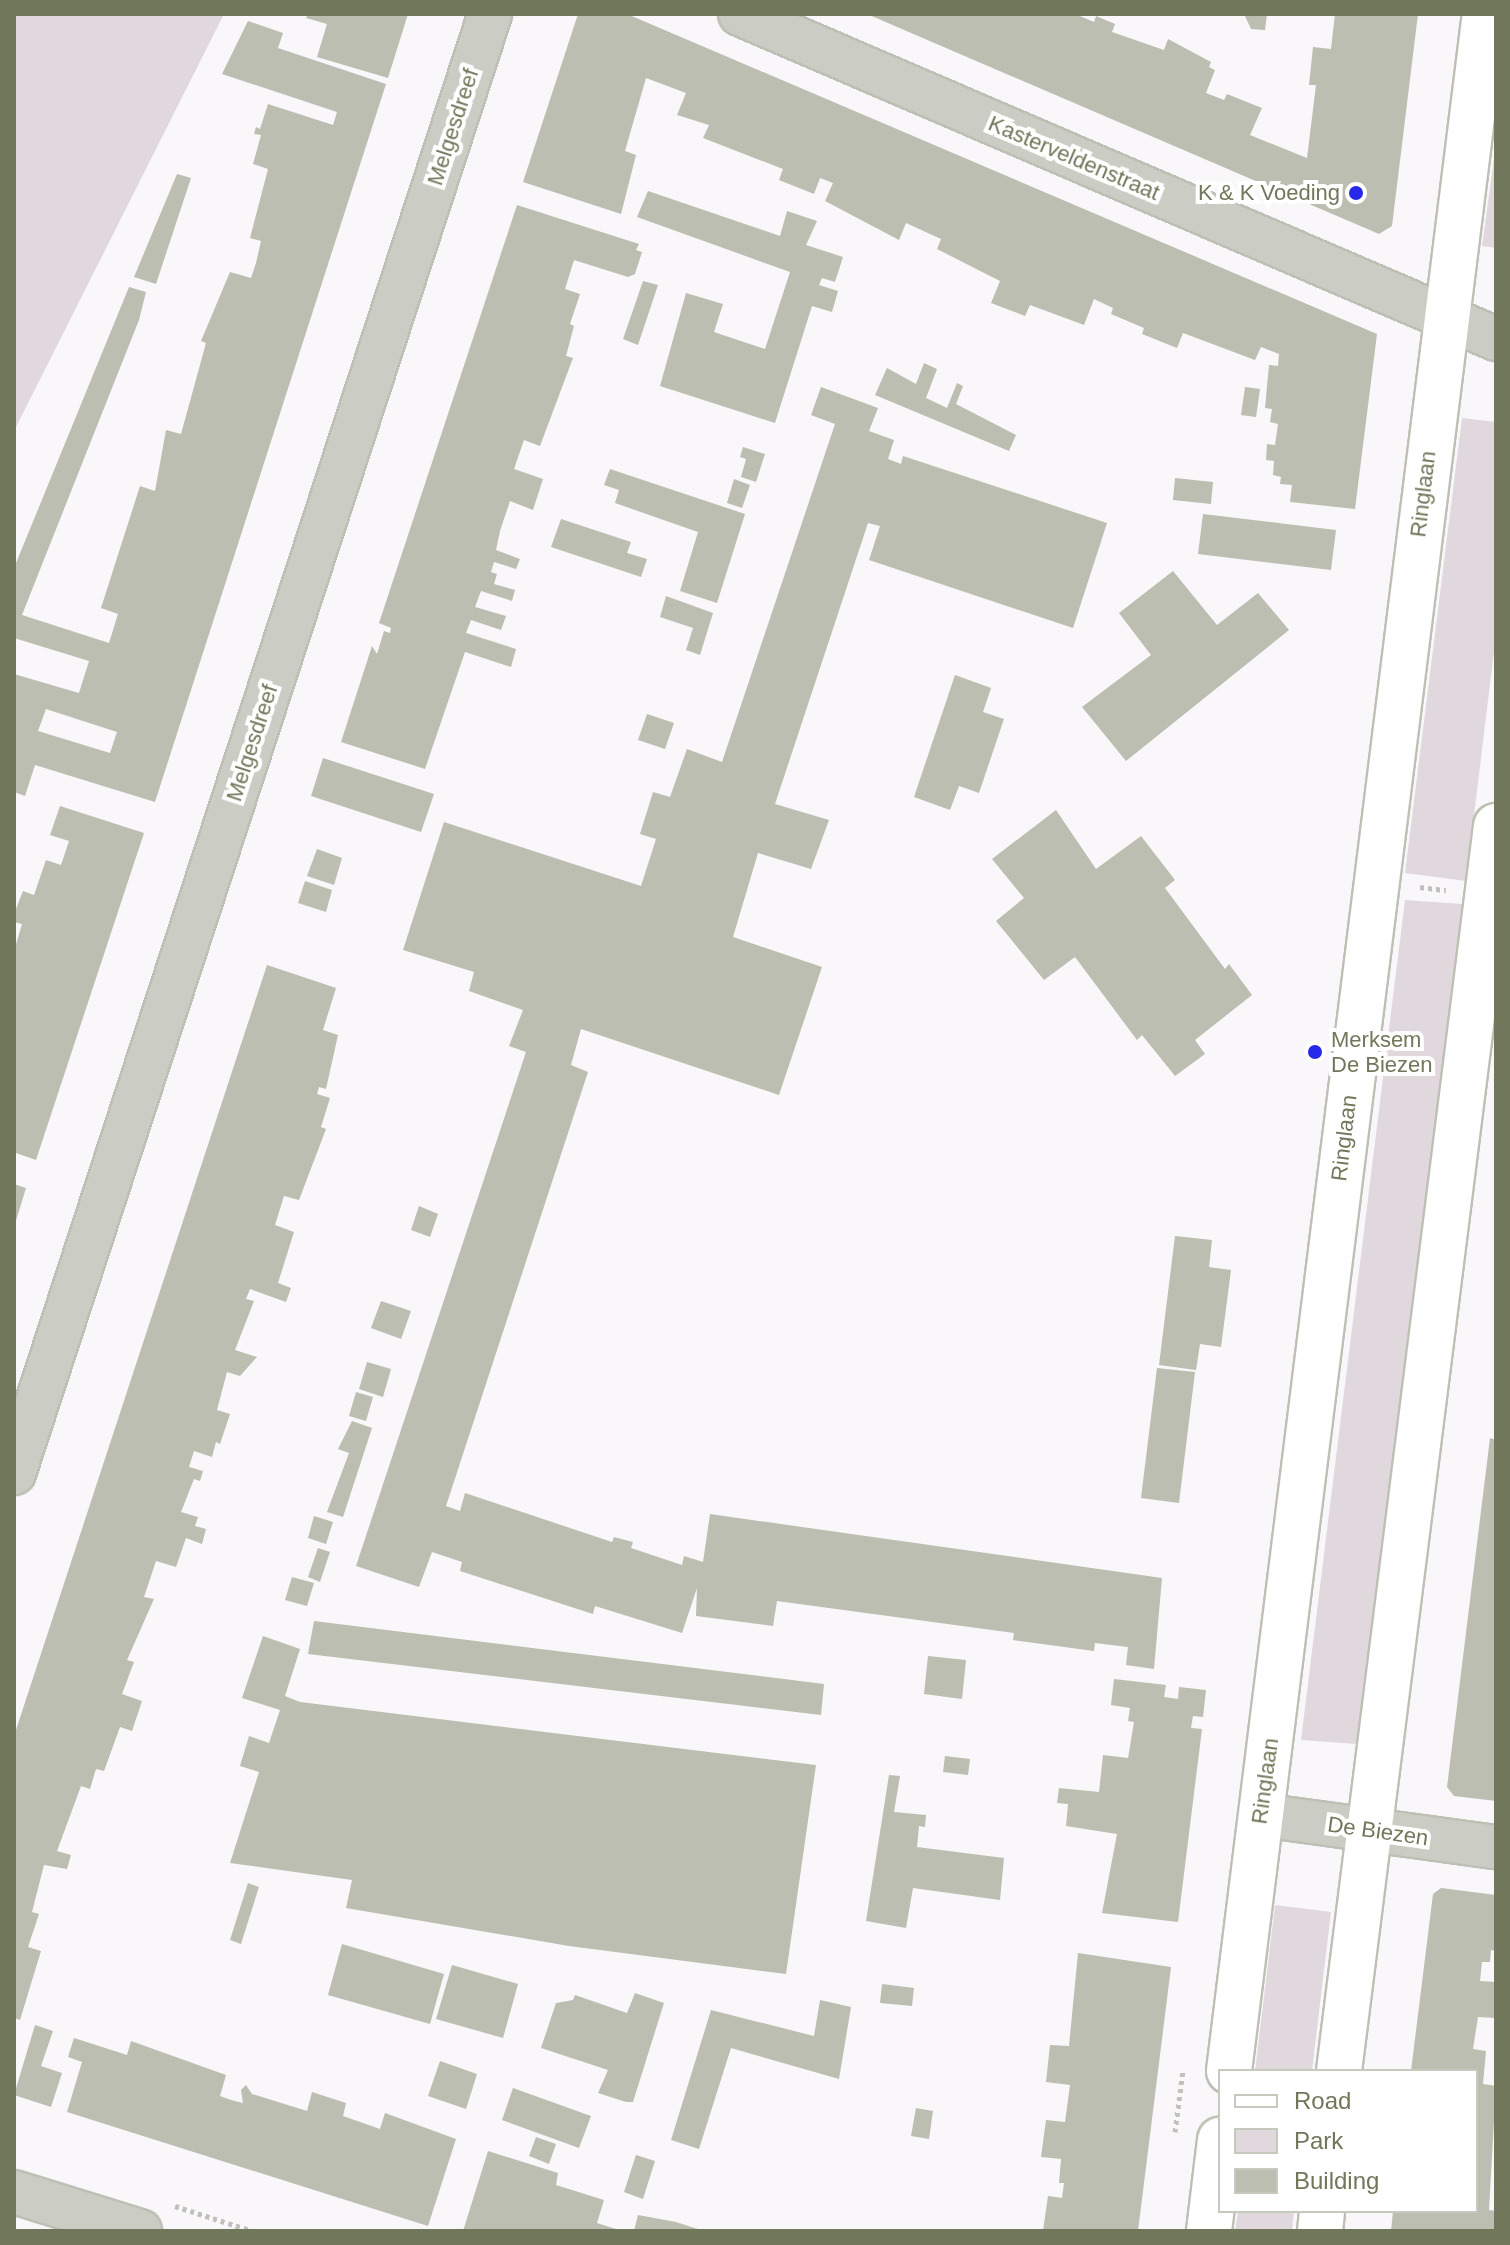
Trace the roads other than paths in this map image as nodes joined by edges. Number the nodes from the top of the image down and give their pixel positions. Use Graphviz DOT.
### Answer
graph roads {
  1 [pos="490,14"];
  2 [pos="740,14"];
  3 [pos="1485,14"];
  4 [pos="1444,316"];
  5 [pos="1496,339"];
  6 [pos="1496,826"];
  7 [pos="14,1473"];
  8 [pos="1261,1815"];
  9 [pos="1369,1829"];
  10 [pos="1496,1847"];
  11 [pos="1229,2069"];
  12 [pos="1339,2069"];
  13 [pos="1218,2157"];
  14 [pos="14,2192"];
  15 [pos="140,2231"];
  16 [pos="1209,2231"];
  1 -- 7 [label="street, Melgesdreef"];
  2 -- 4 [label="street, Kasterveldenstraat"];
  3 -- 4 [label="street, Ringlaan"];
  4 -- 5 [label="street, Kasterveldenstraat"];
  4 -- 8 [label="street, Ringlaan"];
  6 -- 9 [label="street"];
  8 -- 9 [label="street, De Biezen"];
  8 -- 11 [label="street, Ringlaan"];
  9 -- 10 [label="street, De Biezen"];
  9 -- 12 [label="street"];
  13 -- 16 [label="street"];
  14 -- 15 [label="street"];
}
